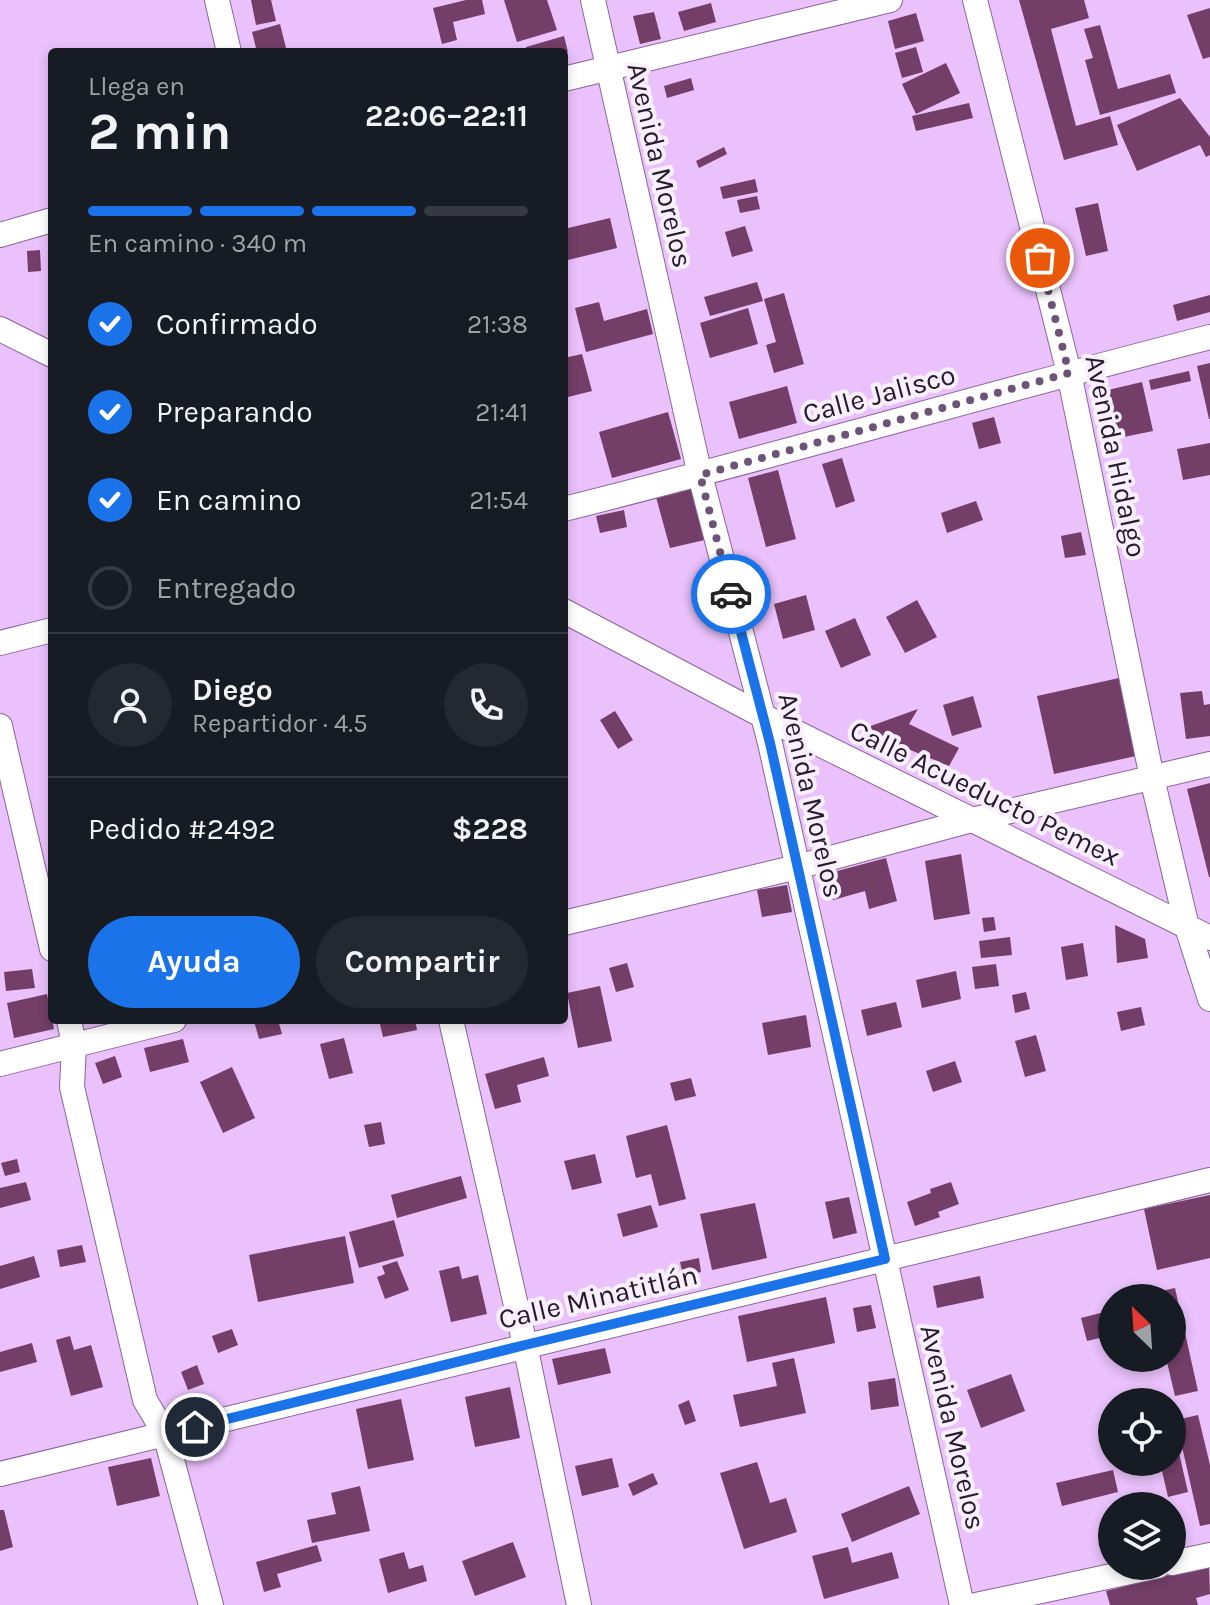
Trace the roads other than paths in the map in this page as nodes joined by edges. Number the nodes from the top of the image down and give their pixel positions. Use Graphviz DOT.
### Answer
graph roads {
  1 [pos="217,0"];
  2 [pos="593,0"];
  3 [pos="890,0"];
  4 [pos="975,0"];
  5 [pos="228,48"];
  6 [pos="607,68"];
  7 [pos="568,78"];
  8 [pos="48,221"];
  9 [pos="0,235"];
  10 [pos="0,329"];
  11 [pos="1210,337"];
  12 [pos="48,353"];
  13 [pos="1069,373"];
  14 [pos="700,475"];
  15 [pos="568,508"];
  16 [pos="568,613"];
  17 [pos="48,631"];
  18 [pos="0,643"];
  19 [pos="763,716"];
  20 [pos="0,726"];
  21 [pos="1210,764"];
  22 [pos="1152,778"];
  23 [pos="972,820"];
  24 [pos="797,867"];
  25 [pos="568,922"];
  26 [pos="1187,927"];
  27 [pos="48,932"];
  28 [pos="1210,938"];
  29 [pos="1210,999"];
  30 [pos="70,1024"];
  31 [pos="158,1024"];
  32 [pos="452,1024"];
  33 [pos="74,1045"];
  34 [pos="0,1064"];
  35 [pos="1210,1180"];
  36 [pos="885,1259"];
  37 [pos="525,1345"];
  38 [pos="165,1434"];
  39 [pos="0,1474"];
  40 [pos="1210,1555"];
  41 [pos="1186,1560"];
  42 [pos="1098,1579"];
  43 [pos="211,1605"];
  44 [pos="579,1605"];
  45 [pos="962,1605"];
  46 [pos="976,1605"];
  1 -- 5 [label="street"];
  2 -- 6 [label="street, Avenida Morelos"];
  3 -- 6 [label="street"];
  4 -- 13 [label="street, Avenida Hidalgo"];
  6 -- 7 [label="street"];
  6 -- 14 [label="street, Avenida Morelos"];
  8 -- 9 [label="street"];
  10 -- 12 [label="street"];
  11 -- 13 [label="street, Calle Jalisco"];
  13 -- 14 [label="street, Calle Jalisco"];
  13 -- 22 [label="street, Avenida Hidalgo"];
  14 -- 15 [label="street, Calle Jalisco"];
  14 -- 19 [label="street, Avenida Morelos"];
  16 -- 19 [label="street, Calle Acueducto Pemex"];
  17 -- 18 [label="street"];
  19 -- 23 [label="street, Calle Acueducto Pemex"];
  19 -- 24 [label="street, Avenida Morelos"];
  20 -- 27 [label="street"];
  21 -- 22 [label="street"];
  22 -- 23 [label="street"];
  22 -- 26 [label="street, Avenida Hidalgo"];
  23 -- 24 [label="street"];
  23 -- 26 [label="street, Calle Acueducto Pemex"];
  24 -- 25 [label="street"];
  24 -- 36 [label="street, Avenida Morelos"];
  26 -- 28 [label="street, Calle Acueducto Pemex"];
  26 -- 29 [label="street, Avenida Hidalgo"];
  30 -- 33 [label="street"];
  31 -- 33 [label="street"];
  32 -- 37 [label="street"];
  33 -- 34 [label="street"];
  33 -- 38 [label="street"];
  35 -- 36 [label="street, Calle Minatitlán"];
  36 -- 37 [label="street, Calle Minatitlán"];
  36 -- 45 [label="street, Avenida Morelos"];
  37 -- 38 [label="street, Calle Minatitlán"];
  37 -- 44 [label="street"];
  38 -- 39 [label="street, Calle Minatitlán"];
  38 -- 43 [label="street"];
  40 -- 41 [label="street"];
  42 -- 46 [label="street"];
}
